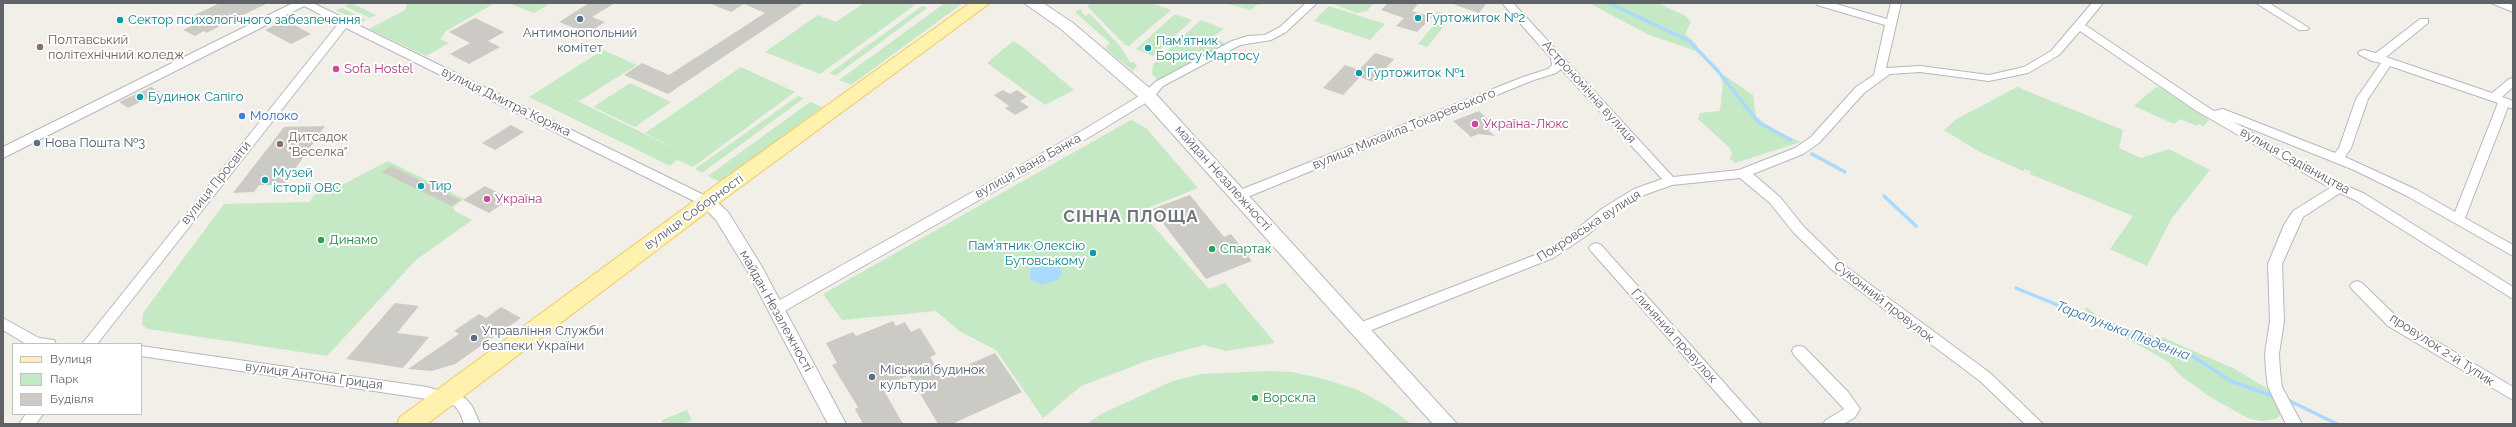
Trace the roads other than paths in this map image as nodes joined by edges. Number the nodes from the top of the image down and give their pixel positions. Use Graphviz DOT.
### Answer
graph roads {
  1 [pos="304,3"];
  2 [pos="981,3"];
  3 [pos="1032,3"];
  4 [pos="1312,3"];
  5 [pos="1507,3"];
  6 [pos="1821,3"];
  7 [pos="1896,3"];
  8 [pos="2098,3"];
  9 [pos="2261,3"];
  10 [pos="2496,3"];
  11 [pos="2513,9"];
  12 [pos="2424,21"];
  13 [pos="344,23"];
  14 [pos="1892,24"];
  15 [pos="2079,26"];
  16 [pos="2303,28"];
  17 [pos="2364,53"];
  18 [pos="1557,57"];
  19 [pos="2381,61"];
  20 [pos="1552,71"];
  21 [pos="1879,74"];
  22 [pos="2513,81"];
  23 [pos="1579,82"];
  24 [pos="1148,96"];
  25 [pos="2504,102"];
  26 [pos="2199,107"];
  27 [pos="3,153"];
  28 [pos="2338,158"];
  29 [pos="1741,174"];
  30 [pos="1670,181"];
  31 [pos="2340,188"];
  32 [pos="1240,195"];
  33 [pos="707,202"];
  34 [pos="2458,220"];
  35 [pos="1596,248"];
  36 [pos="2513,251"];
  37 [pos="2357,286"];
  38 [pos="2513,294"];
  39 [pos="776,309"];
  40 [pos="3,322"];
  41 [pos="1359,329"];
  42 [pos="36,343"];
  43 [pos="90,343"];
  44 [pos="142,351"];
  45 [pos="1799,351"];
  46 [pos="2513,394"];
  47 [pos="445,397"];
  48 [pos="34,415"];
  49 [pos="2294,423"];
  50 [pos="27,424"];
  51 [pos="409,424"];
  52 [pos="472,424"];
  53 [pos="837,424"];
  54 [pos="1446,424"];
  55 [pos="1753,424"];
  56 [pos="1831,424"];
  57 [pos="2035,424"];
  1 -- 13 [label="street, вулиця Дмитра Коряка"];
  1 -- 27 [label="street"];
  2 -- 33 [label="main road, вулиця Соборності"];
  3 -- 24 [label="main road, майдан Незалежності"];
  4 -- 24 [label="street, вулиця Івана Банка"];
  5 -- 18 [label="street, Астрономічна вулиця"];
  6 -- 14 [label="street"];
  7 -- 14 [label="street"];
  8 -- 15 [label="street, Покровська вулиця"];
  9 -- 16 [label="street"];
  10 -- 11 [label="street"];
  12 -- 19 [label="street"];
  13 -- 33 [label="street, вулиця Дмитра Коряка"];
  13 -- 43 [label="street, вулиця Просвіти"];
  14 -- 21 [label="street"];
  15 -- 21 [label="street, Покровська вулиця"];
  15 -- 26 [label="street, вулиця Садівництва"];
  17 -- 19 [label="street"];
  18 -- 20 [label="street"];
  18 -- 23 [label="street, Астрономічна вулиця"];
  19 -- 25 [label="street"];
  19 -- 28 [label="street"];
  20 -- 23 [label="street"];
  20 -- 32 [label="street, вулиця Михайла Токаревського"];
  21 -- 29 [label="street, Покровська вулиця"];
  22 -- 25 [label="street"];
  23 -- 30 [label="street, Астрономічна вулиця"];
  24 -- 32 [label="main road, майдан Незалежності"];
  24 -- 39 [label="street, вулиця Івана Банка"];
  25 -- 34 [label="street"];
  26 -- 28 [label="street"];
  26 -- 31 [label="street, вулиця Садівництва"];
  28 -- 34 [label="street"];
  29 -- 30 [label="street, Покровська вулиця"];
  29 -- 57 [label="street, Суконний провулок"];
  30 -- 41 [label="street, Покровська вулиця"];
  31 -- 38 [label="street, вулиця Садівництва"];
  31 -- 49 [label="street"];
  32 -- 41 [label="main road, майдан Незалежності"];
  33 -- 39 [label="street, майдан Незалежності"];
  33 -- 47 [label="main road, вулиця Соборності"];
  34 -- 36 [label="street"];
  35 -- 55 [label="street, Глиняний провулок"];
  37 -- 46 [label="street, провулок 2-й Тупик"];
  39 -- 53 [label="street, майдан Незалежності"];
  40 -- 42 [label="street"];
  41 -- 54 [label="main road, майдан Незалежності"];
  44 -- 47 [label="street, вулиця Антона Грицая"];
  45 -- 56 [label="street"];
  47 -- 51 [label="main road, вулиця Соборності"];
  47 -- 52 [label="street, вулиця Антона Грицая"];
  48 -- 50 [label="street"];
}
